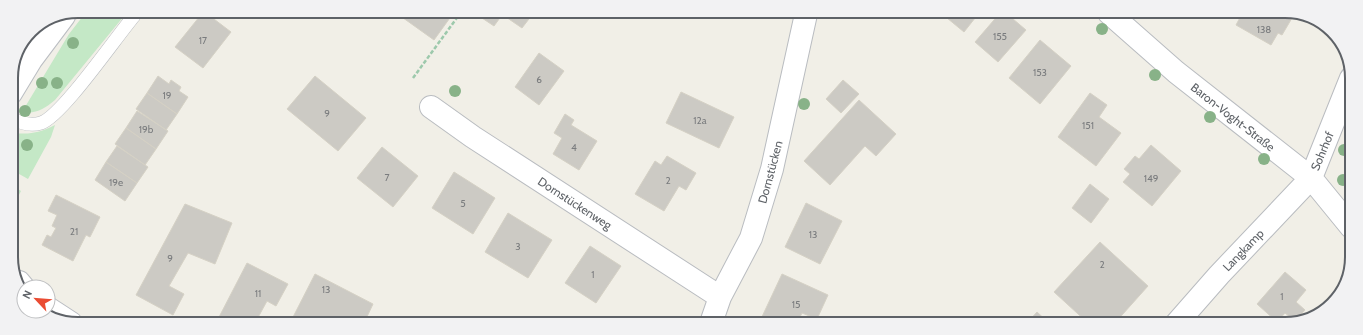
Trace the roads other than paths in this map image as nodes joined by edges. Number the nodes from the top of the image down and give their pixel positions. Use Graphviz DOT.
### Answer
graph roads {
  1 [pos="132,18"];
  2 [pos="805,18"];
  3 [pos="1115,18"];
  4 [pos="60,21"];
  5 [pos="18,81"];
  6 [pos="1345,93"];
  7 [pos="431,107"];
  8 [pos="18,120"];
  9 [pos="1311,178"];
  10 [pos="1345,220"];
  11 [pos="720,297"];
  12 [pos="713,317"];
  13 [pos="1182,317"];
  1 -- 8 [label="lane"];
  2 -- 11 [label="street, Dornstücken"];
  3 -- 9 [label="street, Baron-Voght-Straße"];
  4 -- 5 [label="street"];
  6 -- 9 [label="street, Sohrhof"];
  7 -- 11 [label="street, Dornstückenweg"];
  9 -- 10 [label="street, Baron-Voght-Straße"];
  9 -- 13 [label="street, Langkamp"];
  11 -- 12 [label="street, Dornstücken"];
}
